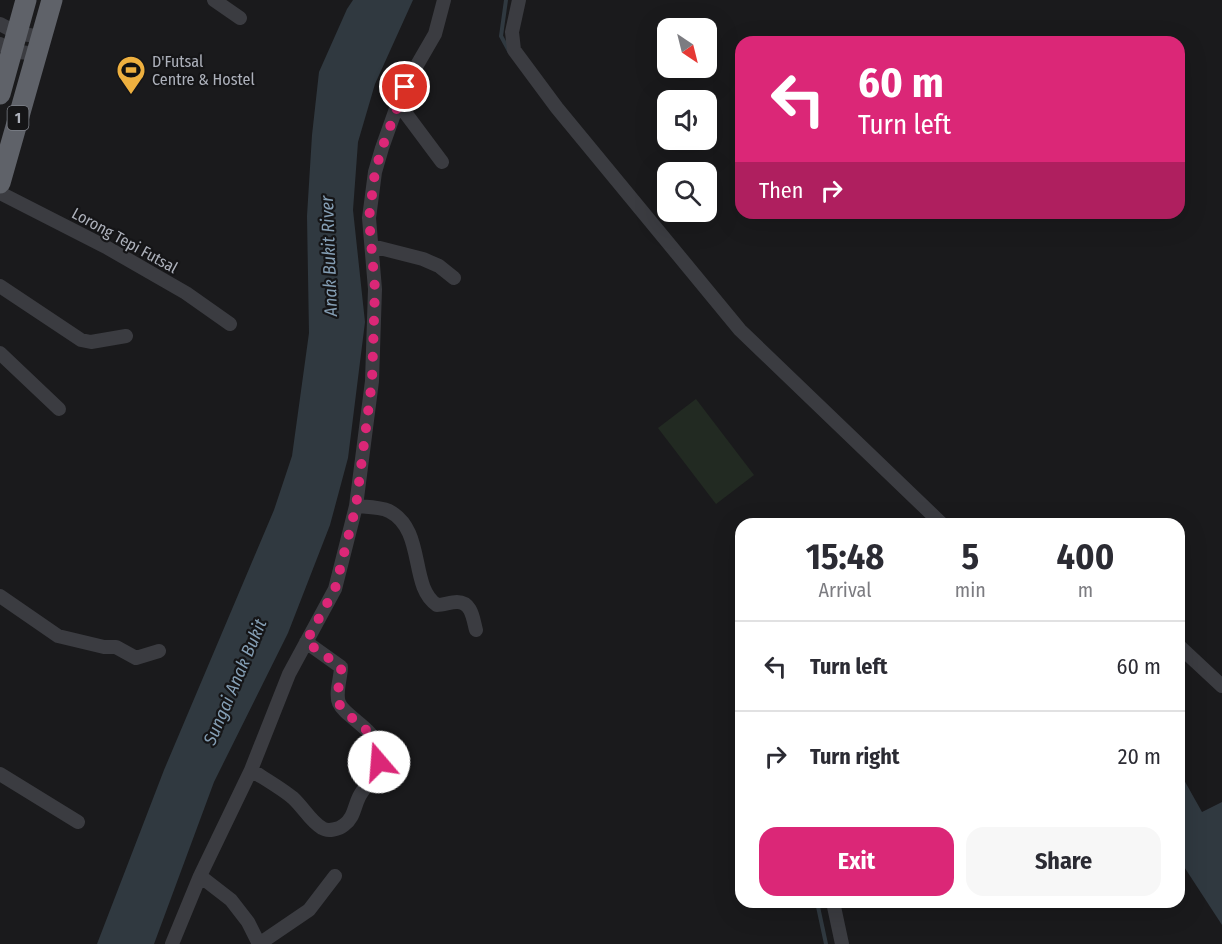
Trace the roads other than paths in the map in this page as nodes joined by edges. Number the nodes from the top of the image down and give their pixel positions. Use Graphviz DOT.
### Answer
graph roads {
  1 [pos="26,0"];
  2 [pos="52,0"];
  3 [pos="214,0"];
  4 [pos="444,0"];
  5 [pos="519,0"];
  6 [pos="240,18"];
  7 [pos="7,38"];
  8 [pos="39,45"];
  9 [pos="0,94"];
  10 [pos="398,103"];
  11 [pos="442,162"];
  12 [pos="0,183"];
  13 [pos="0,193"];
  14 [pos="372,246"];
  15 [pos="454,278"];
  16 [pos="0,286"];
  17 [pos="230,324"];
  18 [pos="126,336"];
  19 [pos="0,353"];
  20 [pos="59,409"];
  21 [pos="356,506"];
  22 [pos="936,518"];
  23 [pos="0,596"];
  24 [pos="476,630"];
  25 [pos="306,642"];
  26 [pos="159,651"];
  27 [pos="1185,652"];
  28 [pos="1222,686"];
  29 [pos="251,770"];
  30 [pos="0,774"];
  31 [pos="78,822"];
  32 [pos="200,876"];
  33 [pos="334,876"];
  34 [pos="834,908"];
  35 [pos="172,944"];
  36 [pos="259,944"];
  37 [pos="842,944"];
  1 -- 7 [label="highway, 1"];
  2 -- 8 [label="highway, 1"];
  3 -- 6 [label="street"];
  4 -- 10 [label="street"];
  5 -- 22 [label="street"];
  7 -- 8 [label="street"];
  7 -- 9 [label="highway, 1"];
  8 -- 12 [label="highway, 1"];
  10 -- 11 [label="street"];
  10 -- 14 [label="street"];
  13 -- 17 [label="street, Lorong Tepi Futsal"];
  14 -- 15 [label="street"];
  14 -- 21 [label="street"];
  16 -- 18 [label="street"];
  19 -- 20 [label="street"];
  21 -- 24 [label="street"];
  21 -- 25 [label="street"];
  23 -- 26 [label="street"];
  25 -- 29 [label="street"];
  25 -- 29 [label="street"];
  27 -- 28 [label="street"];
  29 -- 32 [label="street"];
  30 -- 31 [label="street"];
  32 -- 35 [label="street"];
  32 -- 36 [label="street"];
  33 -- 36 [label="street"];
  34 -- 37 [label="street"];
}
